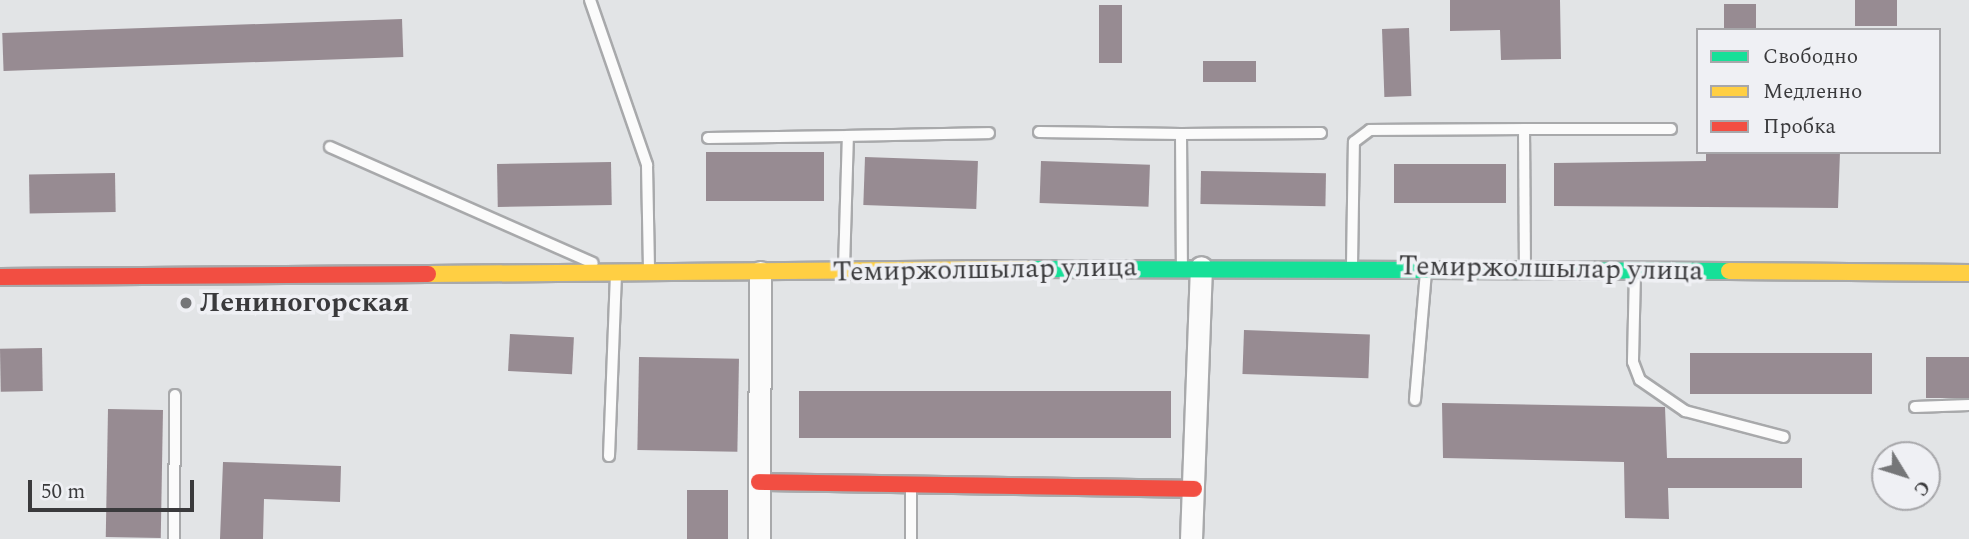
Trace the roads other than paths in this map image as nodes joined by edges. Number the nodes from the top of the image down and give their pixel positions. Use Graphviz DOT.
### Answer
graph roads {
  1 [pos="590,0"];
  2 [pos="1524,129"];
  3 [pos="1671,129"];
  4 [pos="1040,132"];
  5 [pos="989,133"];
  6 [pos="1321,133"];
  7 [pos="1181,134"];
  8 [pos="848,136"];
  9 [pos="708,138"];
  10 [pos="330,147"];
  11 [pos="1191,267"];
  12 [pos="1352,267"];
  13 [pos="1426,268"];
  14 [pos="1525,270"];
  15 [pos="844,271"];
  16 [pos="1635,271"];
  17 [pos="760,272"];
  18 [pos="1969,272"];
  19 [pos="616,273"];
  20 [pos="649,273"];
  21 [pos="0,277"];
  22 [pos="175,394"];
  23 [pos="1415,400"];
  24 [pos="1969,405"];
  25 [pos="1915,407"];
  26 [pos="1784,437"];
  27 [pos="609,456"];
  28 [pos="759,482"];
  29 [pos="911,484"];
  30 [pos="1194,489"];
  31 [pos="174,539"];
  32 [pos="759,539"];
  33 [pos="911,539"];
  34 [pos="1191,539"];
  1 -- 20 [label="lane"];
  2 -- 3 [label="lane"];
  2 -- 12 [label="lane"];
  2 -- 14 [label="lane"];
  4 -- 7 [label="lane"];
  5 -- 8 [label="lane"];
  6 -- 7 [label="lane"];
  7 -- 11 [label="lane"];
  8 -- 9 [label="lane"];
  8 -- 15 [label="lane"];
  10 -- 19 [label="lane"];
  11 -- 12 [label="street, Темиржолшылар улица"];
  11 -- 15 [label="street, Темиржолшылар улица"];
  11 -- 30 [label="street"];
  12 -- 13 [label="street, Темиржолшылар улица"];
  13 -- 14 [label="street, Темиржолшылар улица"];
  13 -- 23 [label="lane"];
  14 -- 16 [label="street, Темиржолшылар улица"];
  15 -- 17 [label="street, Темиржолшылар улица"];
  16 -- 18 [label="street, Темиржолшылар улица"];
  16 -- 26 [label="lane"];
  17 -- 20 [label="street, Темиржолшылар улица"];
  17 -- 28 [label="street"];
  19 -- 20 [label="street, Темиржолшылар улица"];
  19 -- 21 [label="street, Темиржолшылар улица"];
  19 -- 27 [label="lane"];
  22 -- 31 [label="lane"];
  24 -- 25 [label="lane"];
  28 -- 29 [label="street"];
  28 -- 32 [label="street"];
  29 -- 30 [label="street"];
  29 -- 33 [label="lane"];
  30 -- 34 [label="street"];
}
